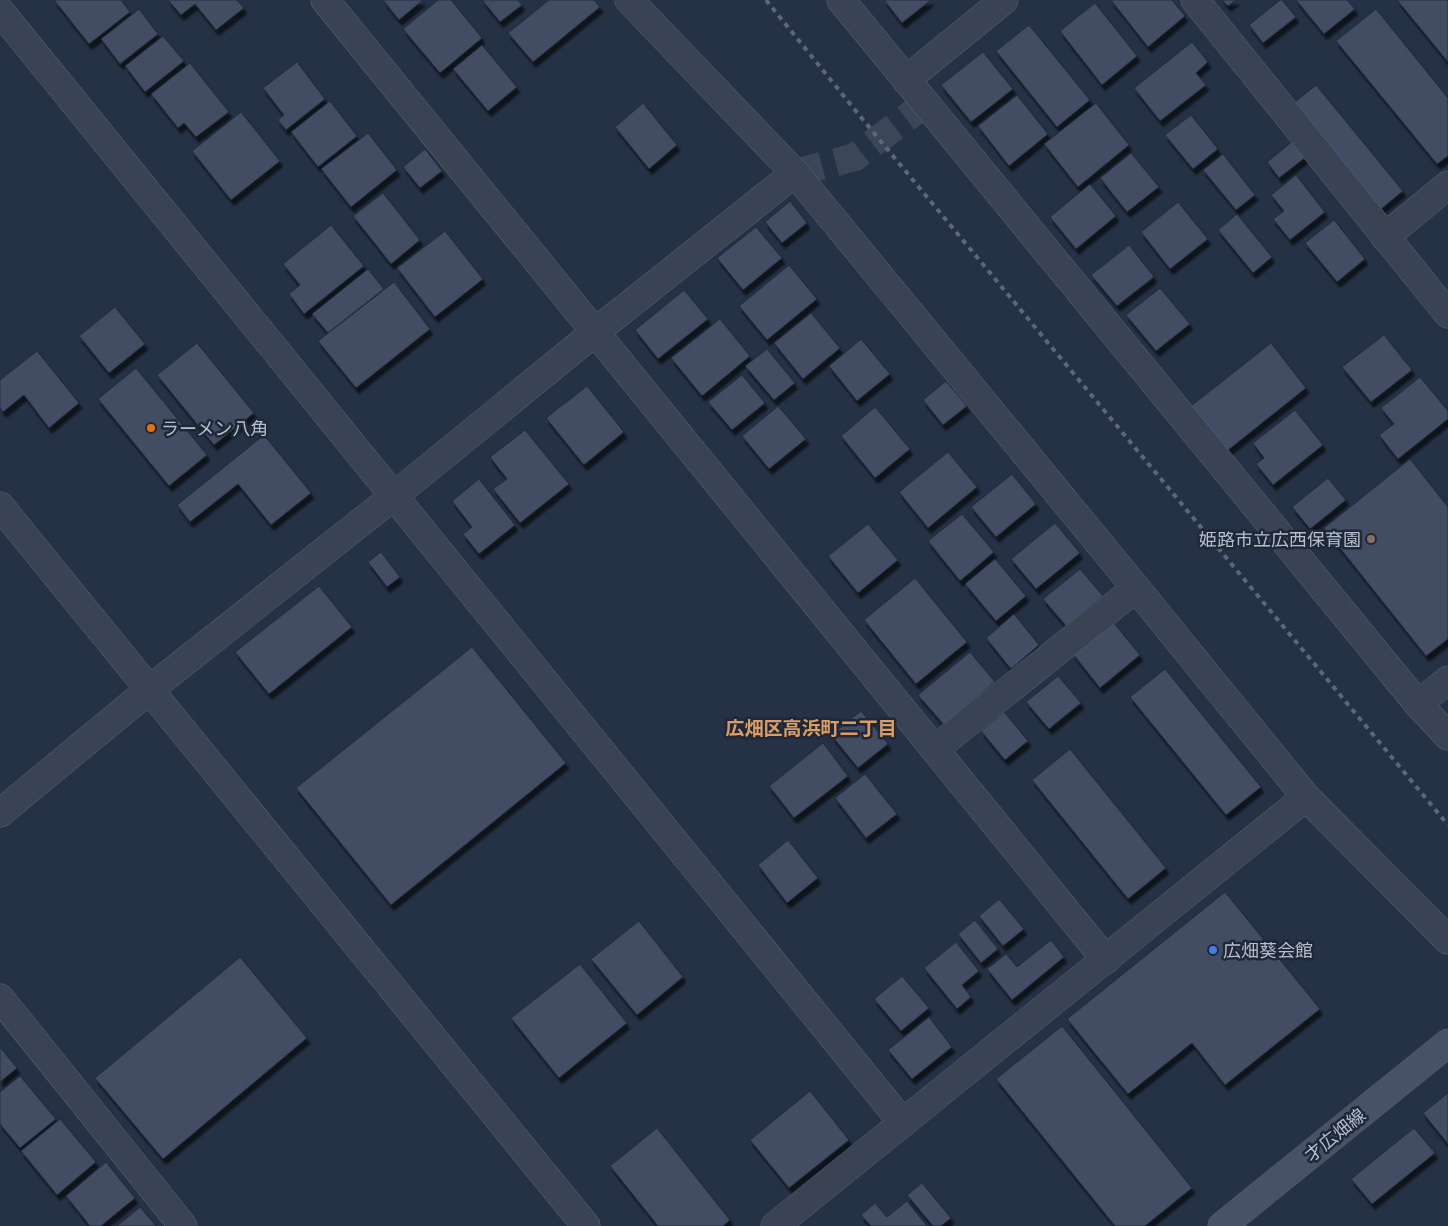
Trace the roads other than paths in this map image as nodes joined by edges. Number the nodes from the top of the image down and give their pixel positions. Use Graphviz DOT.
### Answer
graph roads {
  1 [pos="325,0"];
  2 [pos="628,0"];
  3 [pos="841,0"];
  4 [pos="1004,0"];
  5 [pos="1195,0"];
  6 [pos="0,11"];
  7 [pos="906,80"];
  8 [pos="795,173"];
  9 [pos="1448,185"];
  10 [pos="1385,237"];
  11 [pos="1448,314"];
  12 [pos="595,332"];
  13 [pos="394,496"];
  14 [pos="0,506"];
  15 [pos="1136,588"];
  16 [pos="1448,680"];
  17 [pos="149,690"];
  18 [pos="1418,704"];
  19 [pos="1448,736"];
  20 [pos="935,749"];
  21 [pos="1306,797"];
  22 [pos="0,813"];
  23 [pos="1448,940"];
  24 [pos="1106,960"];
  25 [pos="0,998"];
  26 [pos="1448,1043"];
  27 [pos="903,1124"];
  28 [pos="183,1226"];
  29 [pos="586,1226"];
  30 [pos="775,1226"];
  31 [pos="1222,1226"];
  1 -- 12 [label="street"];
  2 -- 8 [label="street"];
  3 -- 7 [label="street"];
  4 -- 7 [label="street"];
  5 -- 10 [label="street"];
  6 -- 13 [label="street"];
  7 -- 18 [label="street"];
  8 -- 12 [label="street"];
  8 -- 15 [label="street"];
  9 -- 10 [label="street"];
  10 -- 11 [label="street"];
  12 -- 13 [label="street"];
  12 -- 20 [label="street"];
  13 -- 17 [label="street"];
  13 -- 27 [label="street"];
  14 -- 17 [label="street"];
  15 -- 20 [label="street"];
  15 -- 21 [label="street"];
  16 -- 18 [label="street"];
  17 -- 22 [label="street"];
  17 -- 29 [label="street"];
  18 -- 19 [label="street"];
  20 -- 24 [label="street"];
  21 -- 23 [label="street"];
  21 -- 24 [label="street"];
  24 -- 27 [label="street"];
  25 -- 28 [label="street"];
  26 -- 31 [label="main road, 才広畑線"];
  27 -- 30 [label="street"];
}
